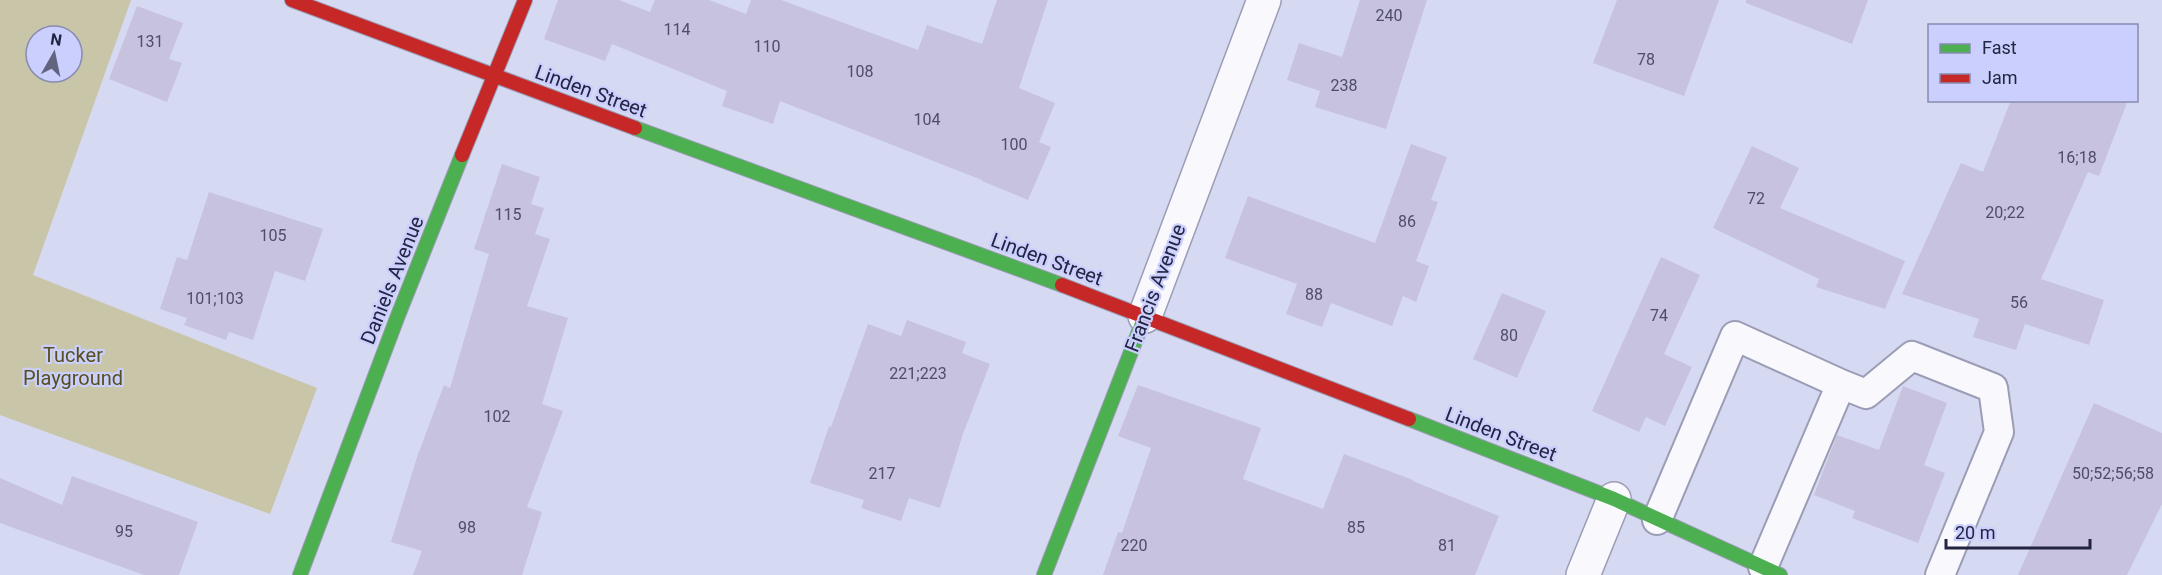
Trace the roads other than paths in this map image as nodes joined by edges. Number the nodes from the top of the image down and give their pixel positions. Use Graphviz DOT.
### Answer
graph roads {
  1 [pos="292,0"];
  2 [pos="525,0"];
  3 [pos="1264,0"];
  4 [pos="494,76"];
  5 [pos="1145,316"];
  6 [pos="1841,384"];
  7 [pos="1614,499"];
  8 [pos="1657,520"];
  9 [pos="1772,571"];
  10 [pos="300,575"];
  11 [pos="1044,575"];
  12 [pos="1583,575"];
  13 [pos="1940,575"];
  1 -- 4 [label="street, Linden Street"];
  2 -- 4 [label="street, Daniels Avenue"];
  3 -- 5 [label="street, Francis Avenue"];
  4 -- 5 [label="street, Linden Street"];
  4 -- 10 [label="street, Daniels Avenue"];
  5 -- 7 [label="street, Linden Street"];
  5 -- 11 [label="street, Francis Avenue"];
  6 -- 8 [label="lane"];
  6 -- 9 [label="lane"];
  6 -- 13 [label="lane"];
  7 -- 8 [label="street, Linden Street"];
  7 -- 12 [label="street"];
  8 -- 9 [label="street, Linden Street"];
}
